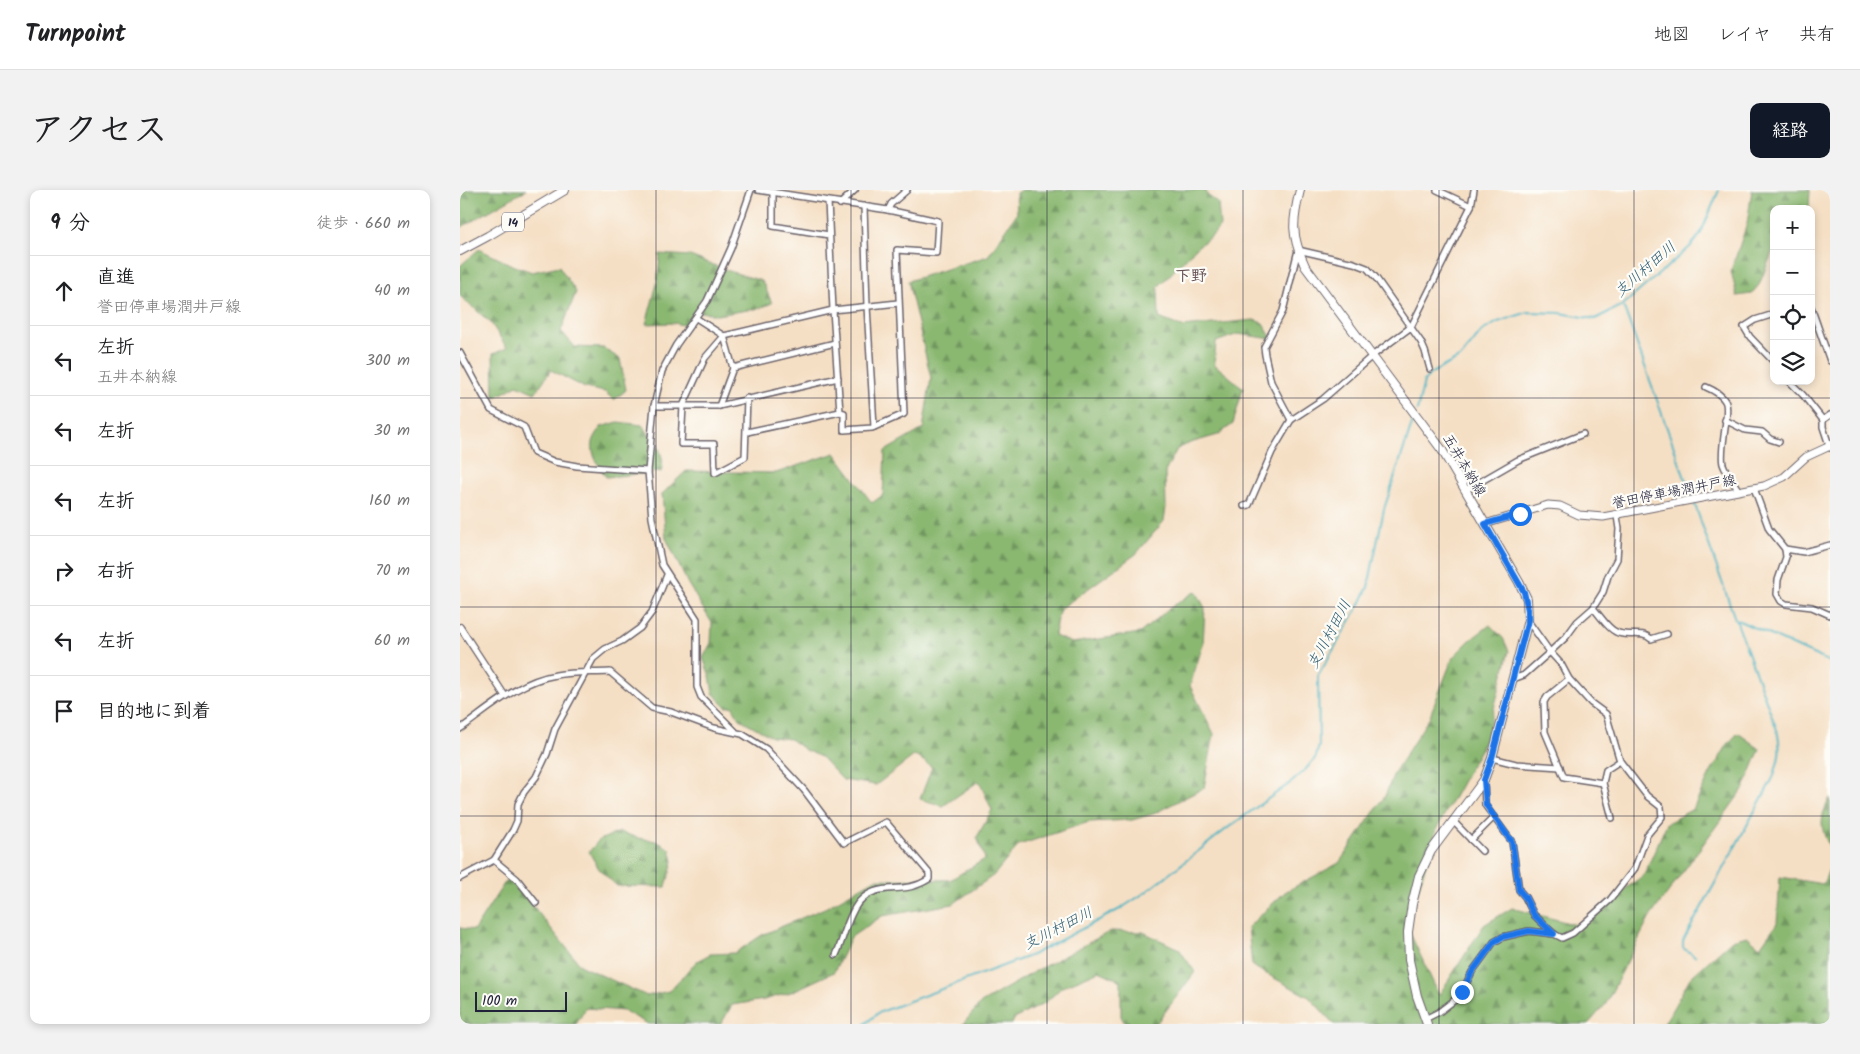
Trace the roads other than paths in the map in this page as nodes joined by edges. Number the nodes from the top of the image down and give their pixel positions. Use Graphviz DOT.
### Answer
graph roads {
  1 [pos="564,190"];
  2 [pos="750,190"];
  3 [pos="758,190"];
  4 [pos="855,190"];
  5 [pos="907,190"];
  6 [pos="1300,190"];
  7 [pos="1437,190"];
  8 [pos="1474,190"];
  9 [pos="773,192"];
  10 [pos="828,202"];
  11 [pos="840,204"];
  12 [pos="864,206"];
  13 [pos="1471,206"];
  14 [pos="888,210"];
  15 [pos="829,235"];
  16 [pos="1298,250"];
  17 [pos="460,251"];
  18 [pos="898,303"];
  19 [pos="867,306"];
  20 [pos="833,310"];
  21 [pos="1770,315"];
  22 [pos="696,318"];
  23 [pos="1815,318"];
  24 [pos="1410,327"];
  25 [pos="724,336"];
  26 [pos="835,343"];
  27 [pos="460,353"];
  28 [pos="1372,356"];
  29 [pos="1770,358"];
  30 [pos="1830,361"];
  31 [pos="733,368"];
  32 [pos="1430,369"];
  33 [pos="838,378"];
  34 [pos="1793,385"];
  35 [pos="1706,387"];
  36 [pos="747,398"];
  37 [pos="654,406"];
  38 [pos="683,406"];
  39 [pos="719,406"];
  40 [pos="840,412"];
  41 [pos="1830,415"];
  42 [pos="1291,420"];
  43 [pos="1725,420"];
  44 [pos="1823,420"];
  45 [pos="874,427"];
  46 [pos="747,432"];
  47 [pos="1583,434"];
  48 [pos="1779,442"];
  49 [pos="1830,447"];
  50 [pos="648,471"];
  51 [pos="1754,488"];
  52 [pos="1466,490"];
  53 [pos="1739,491"];
  54 [pos="1244,506"];
  55 [pos="1617,516"];
  56 [pos="1485,524"];
  57 [pos="1830,545"];
  58 [pos="1785,549"];
  59 [pos="667,575"];
  60 [pos="1593,608"];
  61 [pos="1830,615"];
  62 [pos="1528,620"];
  63 [pos="460,627"];
  64 [pos="1667,634"];
  65 [pos="1550,652"];
  66 [pos="585,673"];
  67 [pos="1512,679"];
  68 [pos="1569,679"];
  69 [pos="505,696"];
  70 [pos="460,729"];
  71 [pos="735,731"];
  72 [pos="1492,758"];
  73 [pos="1620,761"];
  74 [pos="1560,767"];
  75 [pos="1484,780"];
  76 [pos="1603,783"];
  77 [pos="1494,817"];
  78 [pos="1612,818"];
  79 [pos="1453,821"];
  80 [pos="1471,840"];
  81 [pos="1482,851"];
  82 [pos="494,860"];
  83 [pos="460,878"];
  84 [pos="536,903"];
  85 [pos="1554,934"];
  86 [pos="836,955"];
  87 [pos="1426,1022"];
  1 -- 17 [label="main road, 14"];
  2 -- 22 [label="street"];
  3 -- 9 [label="street"];
  4 -- 11 [label="street"];
  5 -- 14 [label="street"];
  6 -- 16 [label="main road, 五井本納線"];
  7 -- 13 [label="street"];
  8 -- 13 [label="street"];
  9 -- 10 [label="street"];
  9 -- 15 [label="street"];
  10 -- 11 [label="street"];
  10 -- 15 [label="street"];
  11 -- 12 [label="street"];
  12 -- 14 [label="street"];
  12 -- 19 [label="street"];
  13 -- 24 [label="street"];
  14 -- 18 [label="street"];
  15 -- 20 [label="street"];
  16 -- 24 [label="street"];
  16 -- 28 [label="main road, 五井本納線"];
  16 -- 42 [label="street"];
  18 -- 19 [label="street"];
  18 -- 45 [label="street"];
  19 -- 20 [label="street"];
  19 -- 45 [label="street"];
  20 -- 25 [label="street"];
  20 -- 26 [label="street"];
  21 -- 29 [label="street"];
  22 -- 25 [label="street"];
  22 -- 37 [label="street"];
  23 -- 30 [label="street"];
  24 -- 28 [label="street"];
  24 -- 32 [label="street"];
  25 -- 31 [label="street"];
  25 -- 38 [label="street"];
  26 -- 31 [label="street"];
  26 -- 33 [label="street"];
  27 -- 50 [label="street"];
  28 -- 42 [label="street"];
  28 -- 52 [label="main road, 五井本納線"];
  31 -- 39 [label="street"];
  33 -- 36 [label="street"];
  33 -- 40 [label="street"];
  34 -- 44 [label="street"];
  35 -- 43 [label="street"];
  36 -- 39 [label="street"];
  36 -- 46 [label="street"];
  37 -- 38 [label="street"];
  37 -- 50 [label="street"];
  38 -- 39 [label="street"];
  38 -- 46 [label="street"];
  40 -- 45 [label="street"];
  40 -- 46 [label="street"];
  41 -- 44 [label="street"];
  42 -- 54 [label="street"];
  43 -- 48 [label="street"];
  43 -- 53 [label="street"];
  44 -- 49 [label="street"];
  47 -- 52 [label="street"];
  49 -- 51 [label="main road, 誉田停車場潤井戸線"];
  50 -- 59 [label="street"];
  51 -- 53 [label="main road, 誉田停車場潤井戸線"];
  51 -- 58 [label="street"];
  52 -- 56 [label="main road, 五井本納線"];
  53 -- 55 [label="main road, 誉田停車場潤井戸線"];
  55 -- 56 [label="main road, 誉田停車場潤井戸線"];
  55 -- 60 [label="street"];
  56 -- 62 [label="main road, 五井本納線"];
  57 -- 58 [label="street"];
  58 -- 61 [label="street"];
  59 -- 66 [label="street"];
  59 -- 71 [label="street"];
  60 -- 64 [label="street"];
  60 -- 65 [label="street"];
  62 -- 65 [label="street"];
  62 -- 67 [label="main road, 五井本納線"];
  63 -- 69 [label="street"];
  65 -- 67 [label="street"];
  65 -- 68 [label="street"];
  66 -- 69 [label="street"];
  66 -- 71 [label="street"];
  66 -- 82 [label="street"];
  67 -- 72 [label="main road, 五井本納線"];
  68 -- 73 [label="street"];
  68 -- 74 [label="street"];
  69 -- 70 [label="street"];
  71 -- 86 [label="street"];
  72 -- 74 [label="street"];
  72 -- 75 [label="main road, 五井本納線"];
  73 -- 76 [label="street"];
  73 -- 85 [label="street"];
  74 -- 76 [label="street"];
  75 -- 77 [label="street"];
  75 -- 79 [label="main road, 五井本納線"];
  76 -- 78 [label="street"];
  77 -- 80 [label="street"];
  77 -- 85 [label="street"];
  79 -- 80 [label="street"];
  79 -- 87 [label="main road, 五井本納線"];
  80 -- 81 [label="street"];
  82 -- 83 [label="street"];
  82 -- 84 [label="street"];
  85 -- 87 [label="street"];
}
